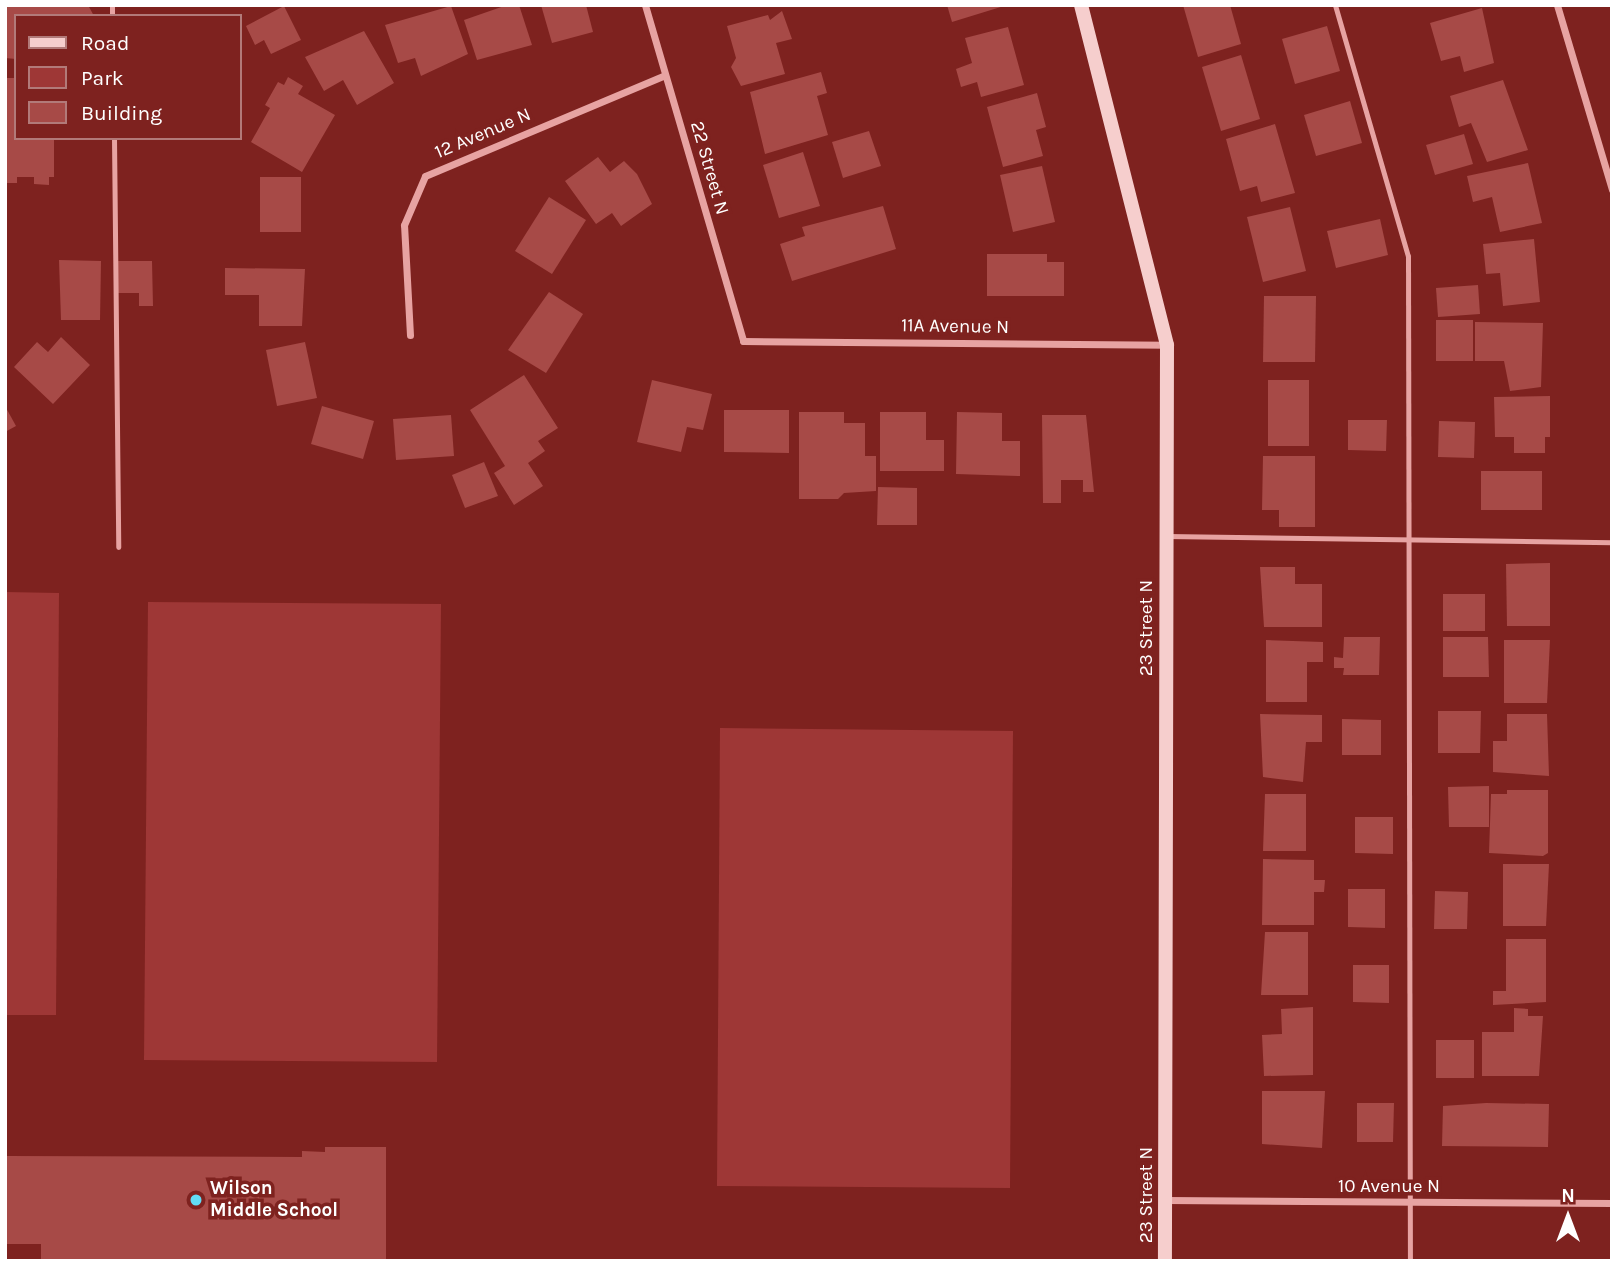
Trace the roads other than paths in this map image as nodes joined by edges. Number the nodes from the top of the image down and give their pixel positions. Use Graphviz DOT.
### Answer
graph roads {
  1 [pos="645,5"];
  2 [pos="1081,5"];
  3 [pos="1335,5"];
  4 [pos="1557,5"];
  5 [pos="665,75"];
  6 [pos="114,140"];
  7 [pos="1612,190"];
  8 [pos="410,335"];
  9 [pos="743,341"];
  10 [pos="1167,345"];
  11 [pos="1167,536"];
  12 [pos="1408,539"];
  13 [pos="1612,542"];
  14 [pos="118,547"];
  15 [pos="1166,1200"];
  16 [pos="1409,1203"];
  17 [pos="1612,1203"];
  18 [pos="1165,1261"];
  19 [pos="1410,1261"];
  1 -- 5 [label="street, 22 Street N"];
  2 -- 10 [label="street, 23 Street N"];
  3 -- 12 [label="lane"];
  4 -- 7 [label="street"];
  5 -- 8 [label="street, 12 Avenue N"];
  5 -- 9 [label="street, 22 Street N"];
  6 -- 14 [label="lane"];
  9 -- 10 [label="street, 11A Avenue N"];
  10 -- 11 [label="street, 23 Street N"];
  11 -- 12 [label="lane"];
  11 -- 15 [label="street, 23 Street N"];
  12 -- 13 [label="lane"];
  12 -- 16 [label="lane"];
  15 -- 16 [label="street, 10 Avenue N"];
  15 -- 18 [label="street, 23 Street N"];
  16 -- 17 [label="street, 10 Avenue N"];
  16 -- 19 [label="lane"];
}
